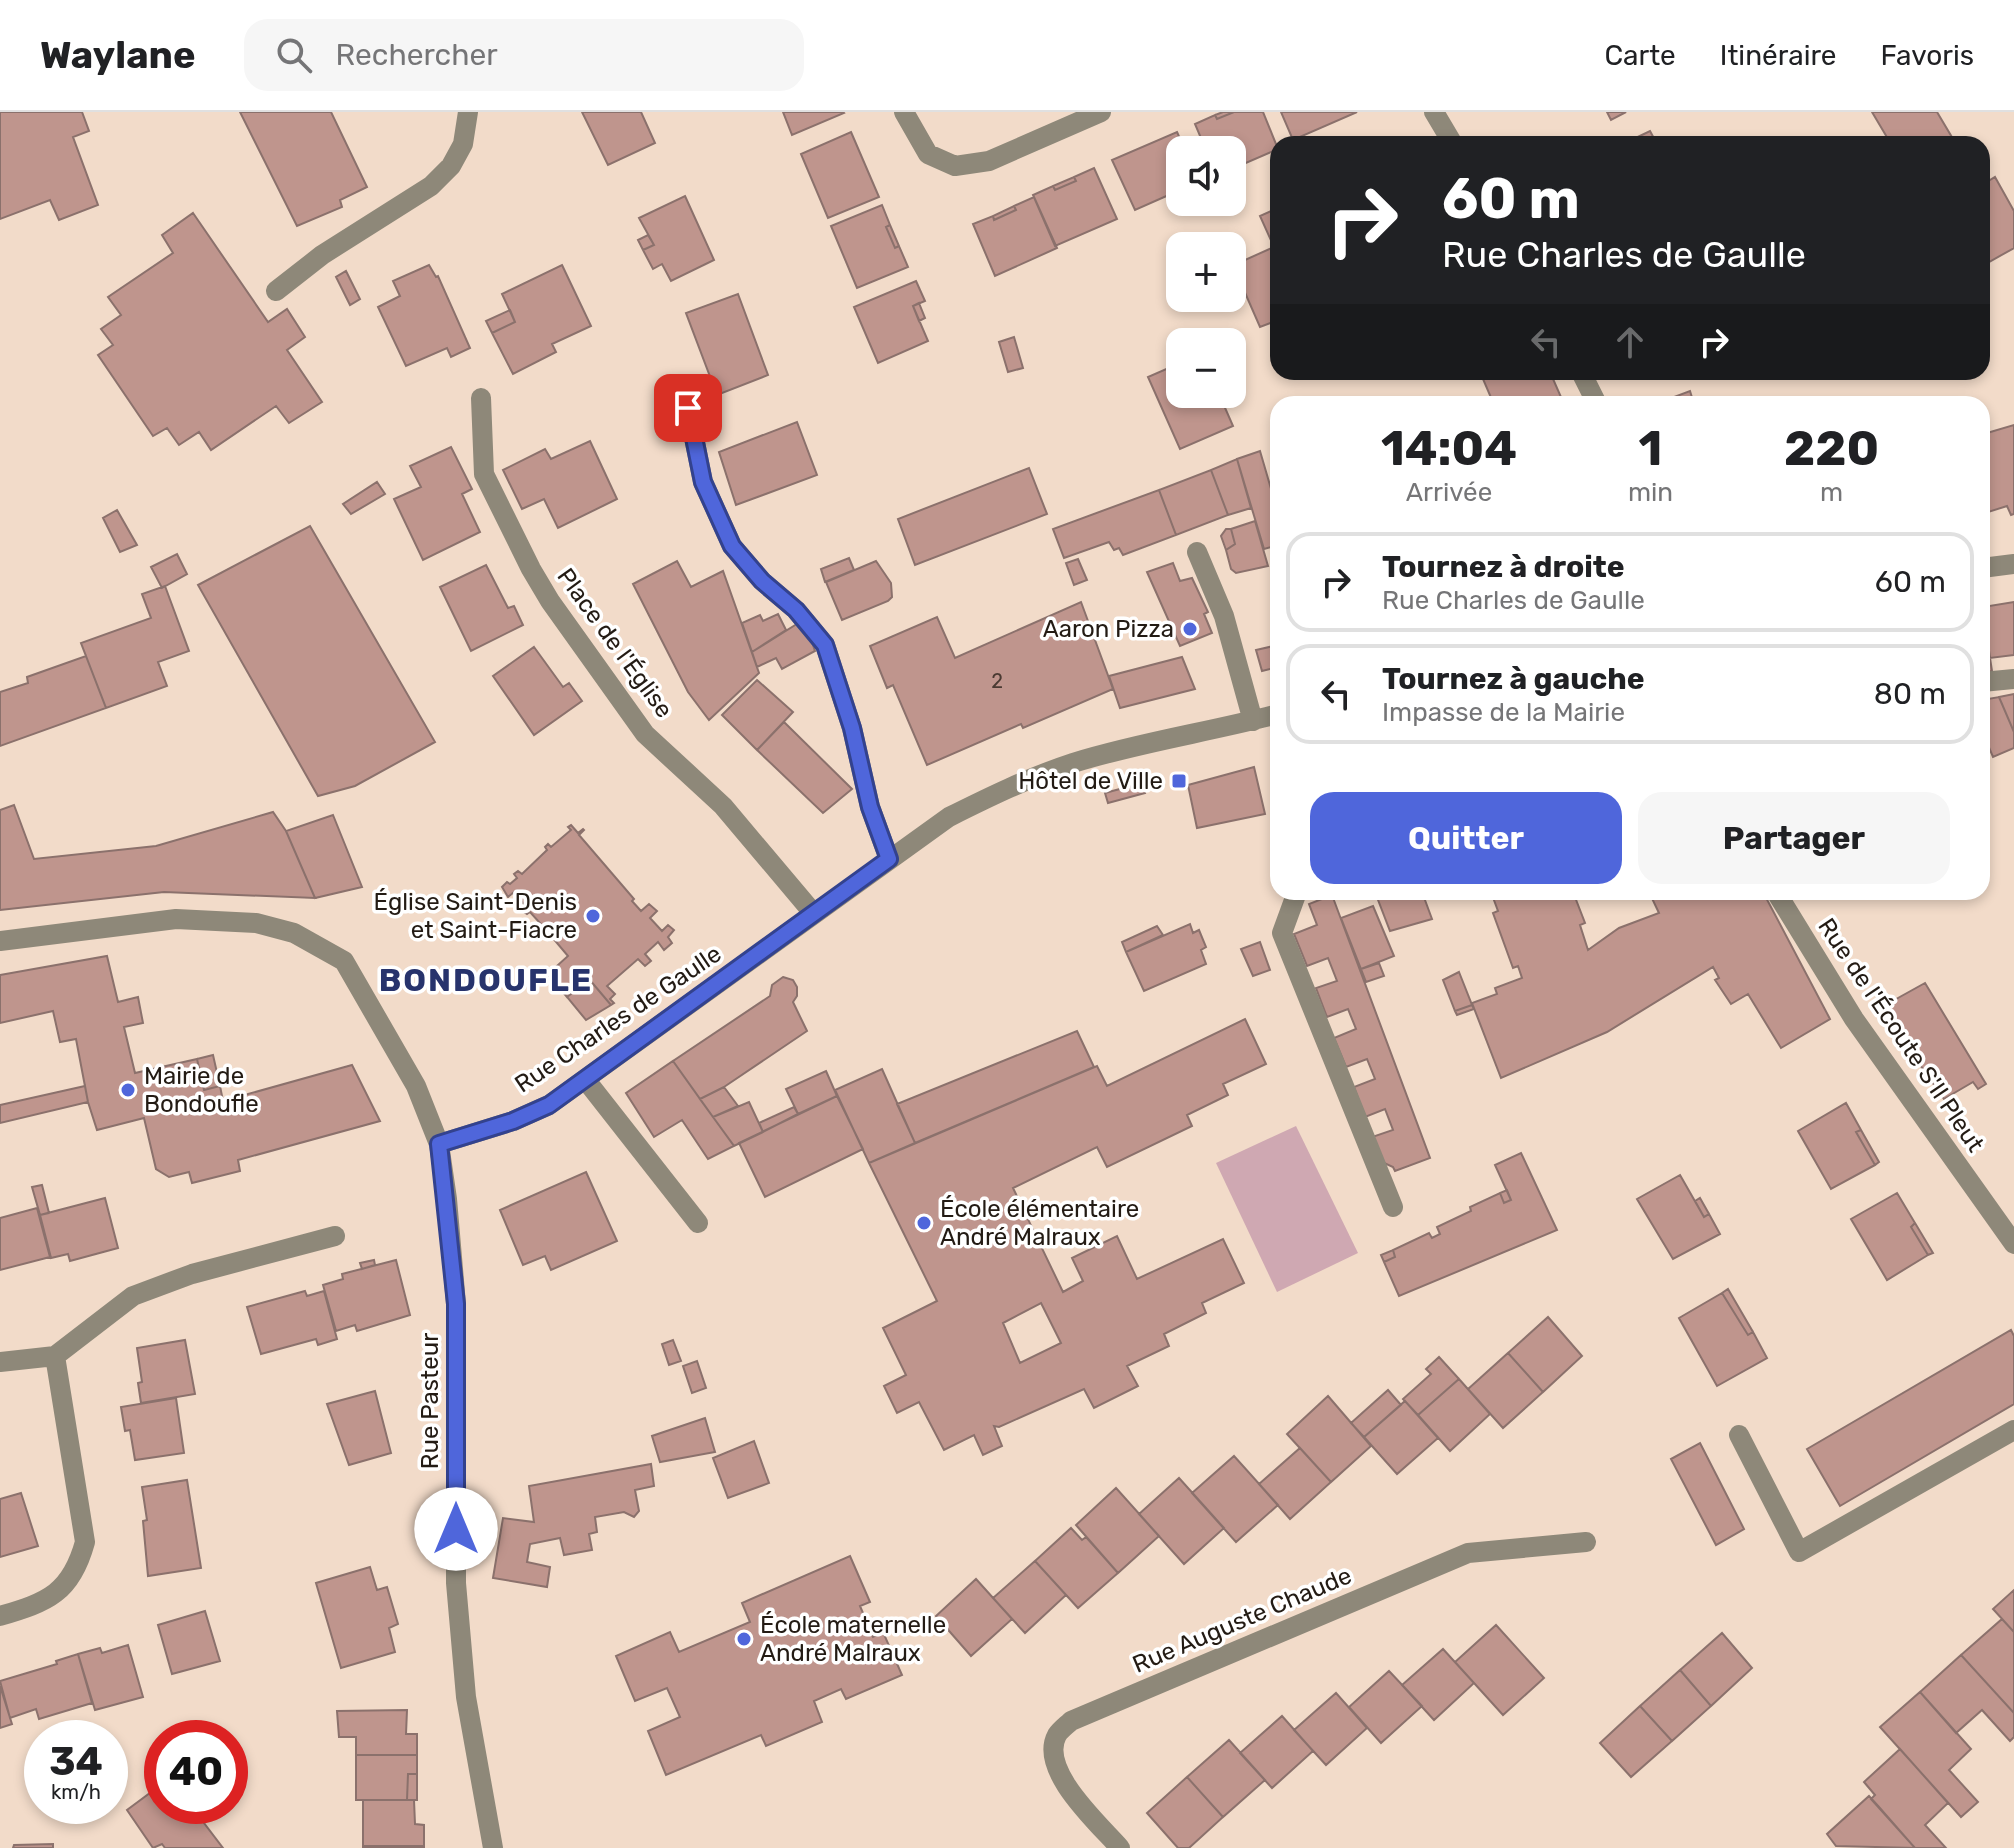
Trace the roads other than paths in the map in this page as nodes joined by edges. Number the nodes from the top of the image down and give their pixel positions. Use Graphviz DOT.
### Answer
graph roads {
  1 [pos="468,112"];
  2 [pos="904,112"];
  3 [pos="1101,112"];
  4 [pos="1434,112"];
  5 [pos="1448,136"];
  6 [pos="276,291"];
  7 [pos="481,398"];
  8 [pos="688,408"];
  9 [pos="1197,552"];
  10 [pos="2014,564"];
  11 [pos="1990,567"];
  12 [pos="2014,679"];
  13 [pos="1990,681"];
  14 [pos="1270,716"];
  15 [pos="1253,721"];
  16 [pos="889,859"];
  17 [pos="1294,900"];
  18 [pos="1781,900"];
  19 [pos="814,914"];
  20 [pos="0,941"];
  21 [pos="585,1079"];
  22 [pos="439,1144"];
  23 [pos="1393,1207"];
  24 [pos="698,1223"];
  25 [pos="335,1236"];
  26 [pos="2014,1244"];
  27 [pos="55,1356"];
  28 [pos="0,1362"];
  29 [pos="2014,1430"];
  30 [pos="1739,1435"];
  31 [pos="1586,1542"];
  32 [pos="0,1616"];
  33 [pos="493,1848"];
  34 [pos="1120,1848"];
  1 -- 6 [label="street"];
  2 -- 3 [label="street"];
  4 -- 5 [label="street"];
  7 -- 19 [label="street, Place de l'Église"];
  8 -- 16 [label="street"];
  9 -- 15 [label="street"];
  10 -- 11 [label="street"];
  12 -- 13 [label="street"];
  14 -- 15 [label="street, Rue Charles de Gaulle"];
  15 -- 16 [label="street, Rue Charles de Gaulle"];
  16 -- 19 [label="street, Rue Charles de Gaulle"];
  17 -- 23 [label="street"];
  18 -- 26 [label="street, Rue de l'Écoute S'Il Pleut"];
  19 -- 21 [label="street, Rue Charles de Gaulle"];
  20 -- 22 [label="street"];
  21 -- 22 [label="street, Rue Charles de Gaulle"];
  21 -- 24 [label="street"];
  22 -- 33 [label="street, Rue Pasteur"];
  25 -- 27 [label="street"];
  27 -- 28 [label="street"];
  27 -- 32 [label="street"];
  29 -- 30 [label="street"];
  31 -- 34 [label="street, Rue Auguste Chaude"];
}
